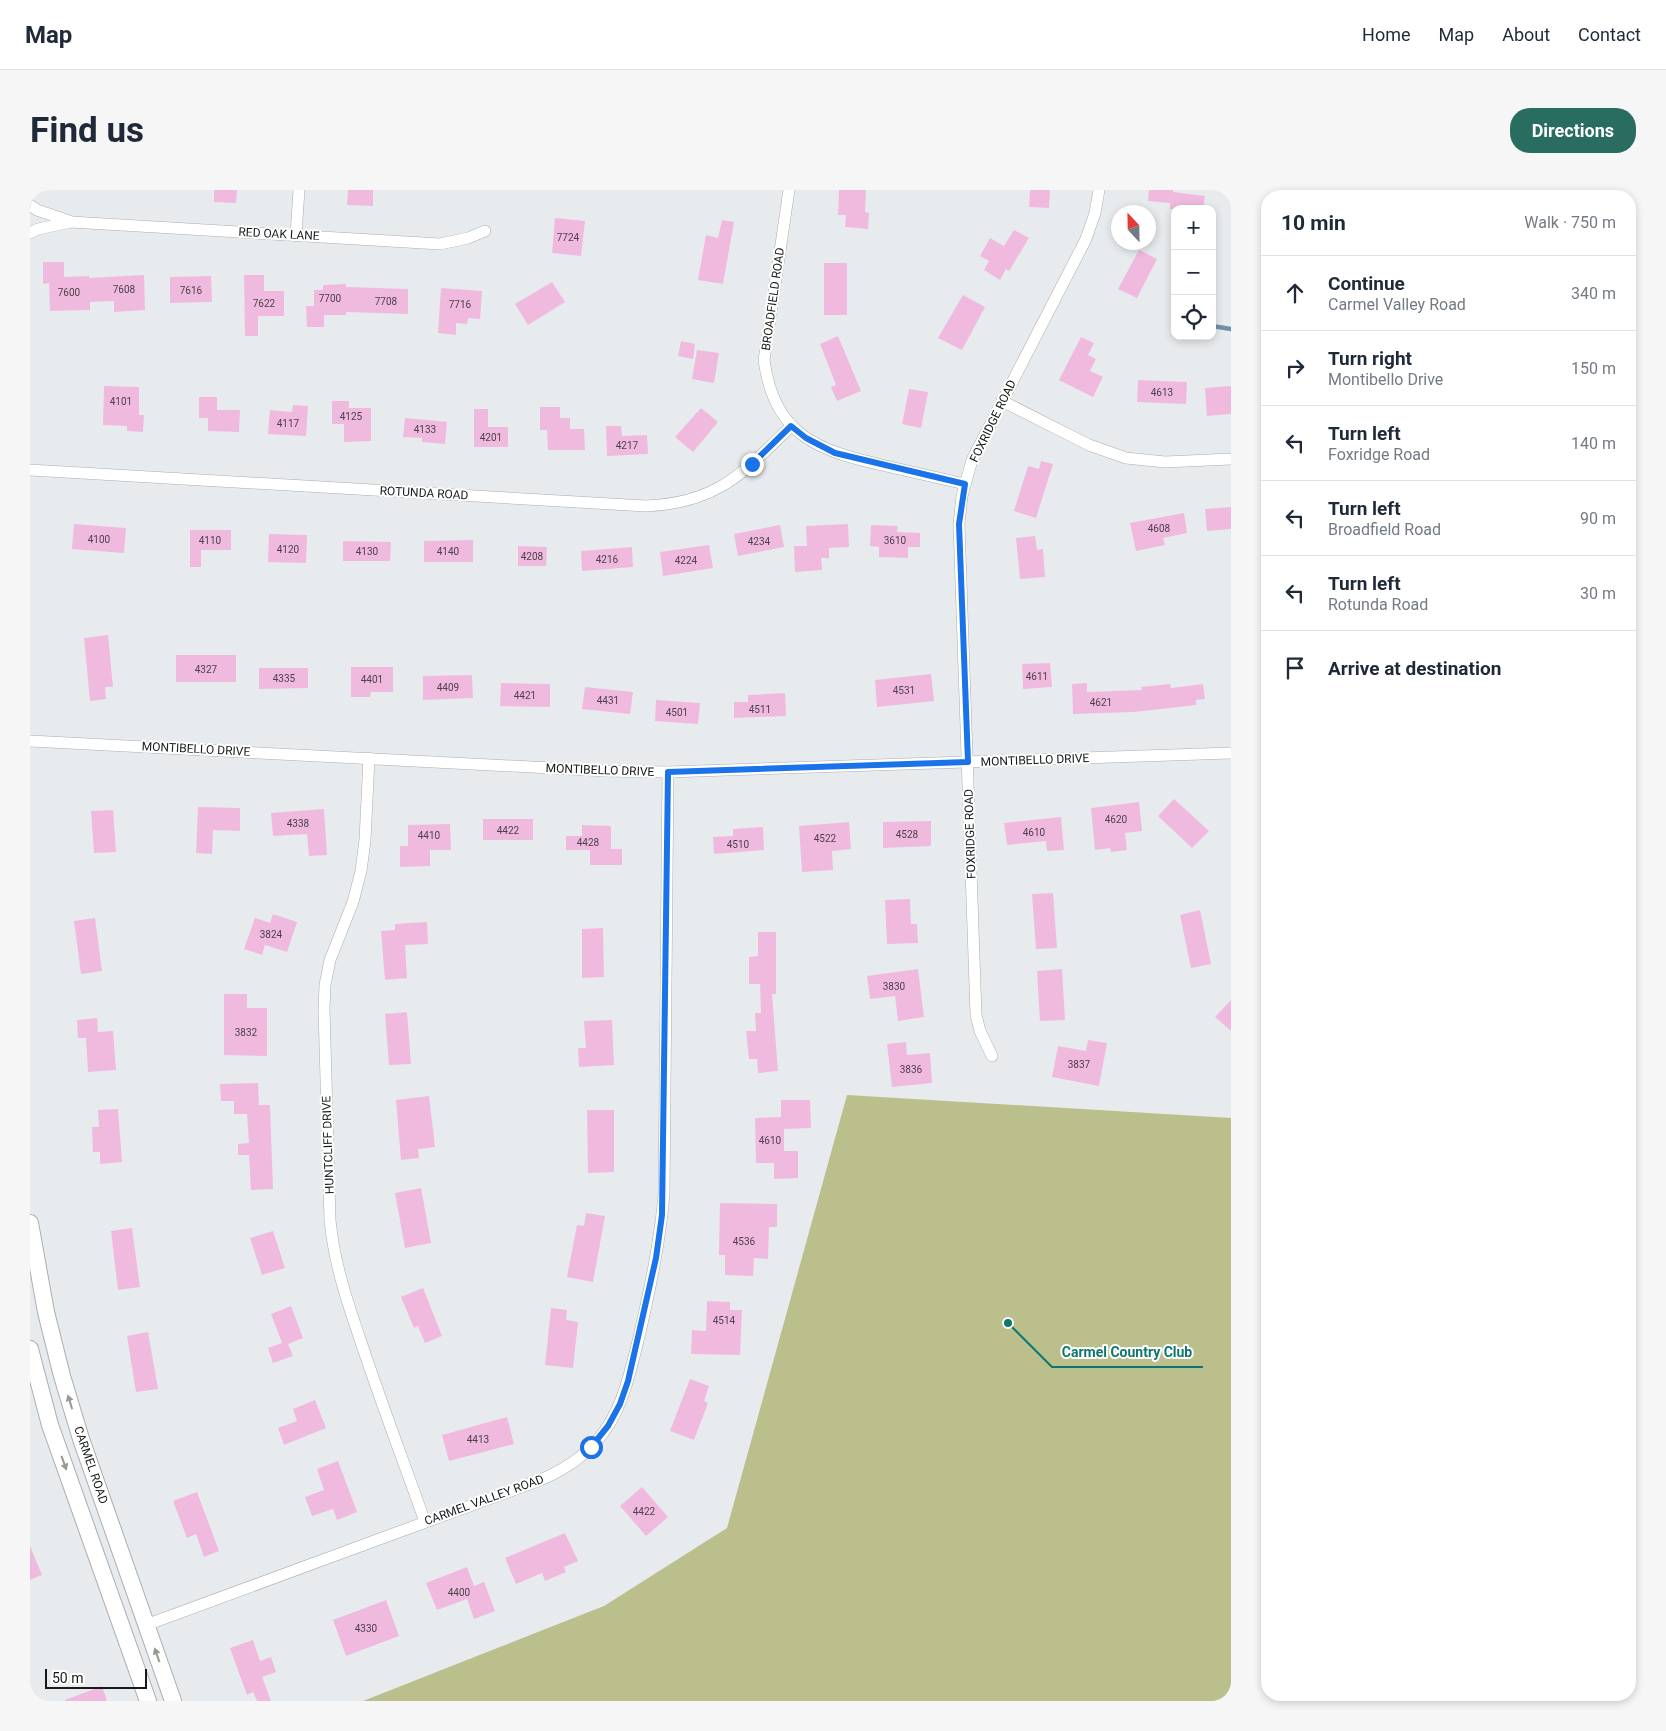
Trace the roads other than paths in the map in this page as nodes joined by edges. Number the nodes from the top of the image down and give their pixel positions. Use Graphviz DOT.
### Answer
graph roads {
  1 [pos="299,190"];
  2 [pos="789,190"];
  3 [pos="1099,190"];
  4 [pos="30,205"];
  5 [pos="71,222"];
  6 [pos="485,231"];
  7 [pos="30,233"];
  8 [pos="296,236"];
  9 [pos="1002,401"];
  10 [pos="791,426"];
  11 [pos="1231,459"];
  12 [pos="30,470"];
  13 [pos="965,484"];
  14 [pos="30,741"];
  15 [pos="1231,753"];
  16 [pos="369,758"];
  17 [pos="968,762"];
  18 [pos="668,772"];
  19 [pos="992,1056"];
  20 [pos="30,1223"];
  21 [pos="30,1349"];
  22 [pos="425,1522"];
  23 [pos="146,1625"];
  24 [pos="148,1701"];
  25 [pos="173,1701"];
  1 -- 8 [label="street"];
  2 -- 10 [label="street, BROADFIELD ROAD"];
  3 -- 9 [label="street, FOXRIDGE ROAD"];
  4 -- 5 [label="street, RED OAK LANE"];
  5 -- 7 [label="street, RED OAK LANE"];
  5 -- 8 [label="street, RED OAK LANE"];
  6 -- 8 [label="street, RED OAK LANE"];
  9 -- 11 [label="street"];
  9 -- 13 [label="street, FOXRIDGE ROAD"];
  10 -- 12 [label="street, ROTUNDA ROAD"];
  10 -- 13 [label="street, BROADFIELD ROAD"];
  13 -- 17 [label="street, FOXRIDGE ROAD"];
  14 -- 16 [label="street, MONTIBELLO DRIVE"];
  15 -- 17 [label="street, MONTIBELLO DRIVE"];
  16 -- 18 [label="street, MONTIBELLO DRIVE"];
  16 -- 22 [label="street, HUNTCLIFF DRIVE"];
  17 -- 18 [label="street, MONTIBELLO DRIVE"];
  17 -- 19 [label="street, FOXRIDGE ROAD"];
  18 -- 22 [label="street, CARMEL VALLEY ROAD"];
  23 -- 20 [label="main road, CARMEL ROAD, one-way"];
  21 -- 24 [label="main road, CARMEL ROAD, one-way"];
  22 -- 23 [label="street, CARMEL VALLEY ROAD"];
  25 -- 23 [label="main road, CARMEL ROAD, one-way"];
}
